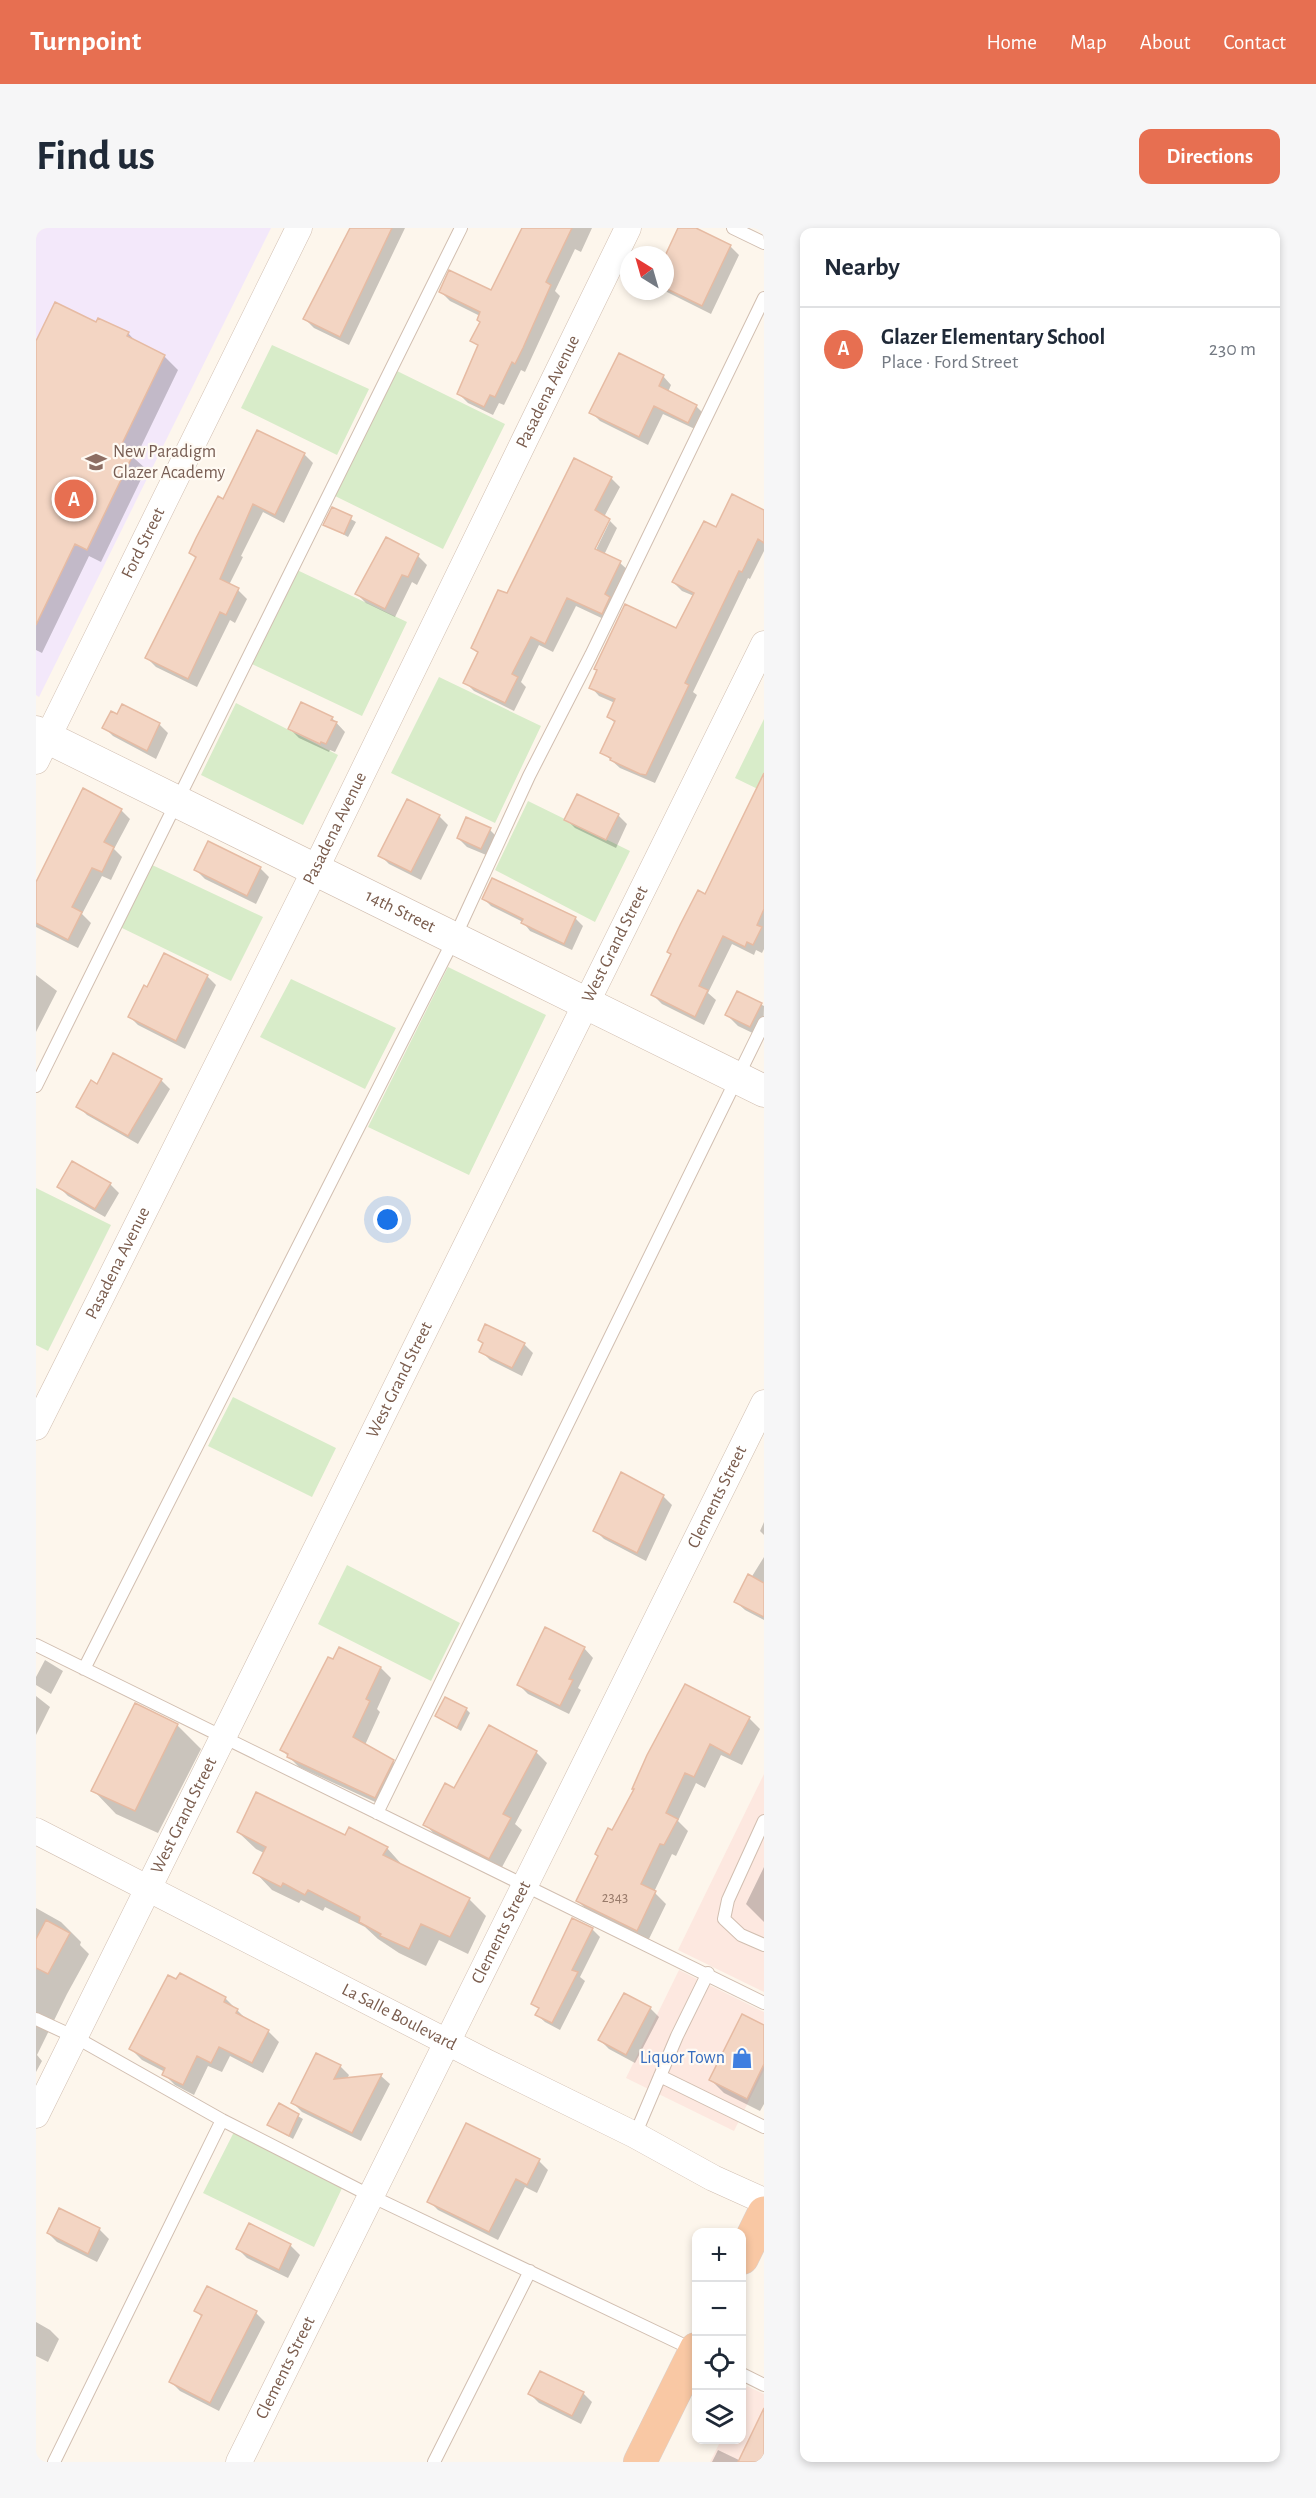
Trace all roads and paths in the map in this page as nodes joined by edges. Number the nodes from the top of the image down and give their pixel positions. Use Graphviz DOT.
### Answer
graph roads {
  1 [pos="299,228"];
  2 [pos="461,228"];
  3 [pos="628,228"];
  4 [pos="733,228"];
  5 [pos="764,243"];
  6 [pos="764,298"];
  7 [pos="764,645"];
  8 [pos="40,744"];
  9 [pos="177,801"];
  10 [pos="316,868"];
  11 [pos="455,937"];
  12 [pos="587,1002"];
  13 [pos="764,1023"];
  14 [pos="736,1077"];
  15 [pos="36,1086"];
  16 [pos="764,1090"];
  17 [pos="764,1403"];
  18 [pos="36,1427"];
  19 [pos="36,1645"];
  20 [pos="84,1669"];
  21 [pos="225,1737"];
  22 [pos="376,1813"];
  23 [pos="764,1821"];
  24 [pos="36,1830"];
  25 [pos="524,1885"];
  26 [pos="149,1887"];
  27 [pos="764,1945"];
  28 [pos="708,1973"];
  29 [pos="764,2003"];
  30 [pos="36,2019"];
  31 [pos="75,2037"];
  32 [pos="448,2042"];
  33 [pos="660,2076"];
  34 [pos="36,2115"];
  35 [pos="222,2120"];
  36 [pos="764,2127"];
  37 [pos="635,2134"];
  38 [pos="371,2196"];
  39 [pos="764,2201"];
  40 [pos="764,2213"];
  41 [pos="746,2248"];
  42 [pos="530,2271"];
  43 [pos="692,2348"];
  44 [pos="692,2358"];
  45 [pos="746,2376"];
  46 [pos="764,2385"];
  47 [pos="54,2462"];
  48 [pos="239,2462"];
  49 [pos="434,2462"];
  50 [pos="640,2462"];
  1 -- 8 [label="street, Ford Street"];
  2 -- 9 [label="lane"];
  3 -- 10 [label="street, Pasadena Avenue"];
  4 -- 5 [label="lane"];
  6 -- 11 [label="lane"];
  7 -- 12 [label="street, West Grand Street"];
  8 -- 9 [label="street, 14th Street"];
  9 -- 10 [label="street, 14th Street"];
  9 -- 15 [label="lane"];
  10 -- 11 [label="street, 14th Street"];
  10 -- 18 [label="street, Pasadena Avenue"];
  11 -- 12 [label="street, 14th Street"];
  11 -- 20 [label="lane"];
  12 -- 14 [label="street, 14th Street"];
  12 -- 21 [label="street, West Grand Street"];
  13 -- 14 [label="lane"];
  14 -- 16 [label="street, 14th Street"];
  14 -- 22 [label="lane"];
  17 -- 25 [label="street, Clements Street"];
  19 -- 20 [label="lane"];
  20 -- 21 [label="lane"];
  21 -- 22 [label="lane"];
  21 -- 26 [label="street, West Grand Street"];
  22 -- 25 [label="lane"];
  23 -- 27 [label="lane"];
  24 -- 26 [label="street, La Salle Boulevard"];
  25 -- 28 [label="lane"];
  25 -- 32 [label="street, Clements Street"];
  26 -- 31 [label="street, West Grand Street"];
  26 -- 32 [label="street, La Salle Boulevard"];
  28 -- 29 [label="lane"];
  28 -- 33 [label="lane"];
  30 -- 31 [label="lane"];
  31 -- 34 [label="street, West Grand Street"];
  31 -- 35 [label="lane"];
  32 -- 37 [label="street, La Salle Boulevard"];
  32 -- 38 [label="street, Clements Street"];
  33 -- 36 [label="lane"];
  33 -- 37 [label="lane"];
  35 -- 38 [label="lane"];
  35 -- 47 [label="lane"];
  37 -- 39 [label="street, La Salle Boulevard"];
  38 -- 42 [label="lane"];
  38 -- 48 [label="street, Clements Street"];
  40 -- 41 [label="highway"];
  42 -- 43 [label="lane"];
  42 -- 49 [label="lane"];
  44 -- 50 [label="highway"];
  45 -- 46 [label="lane"];
}
